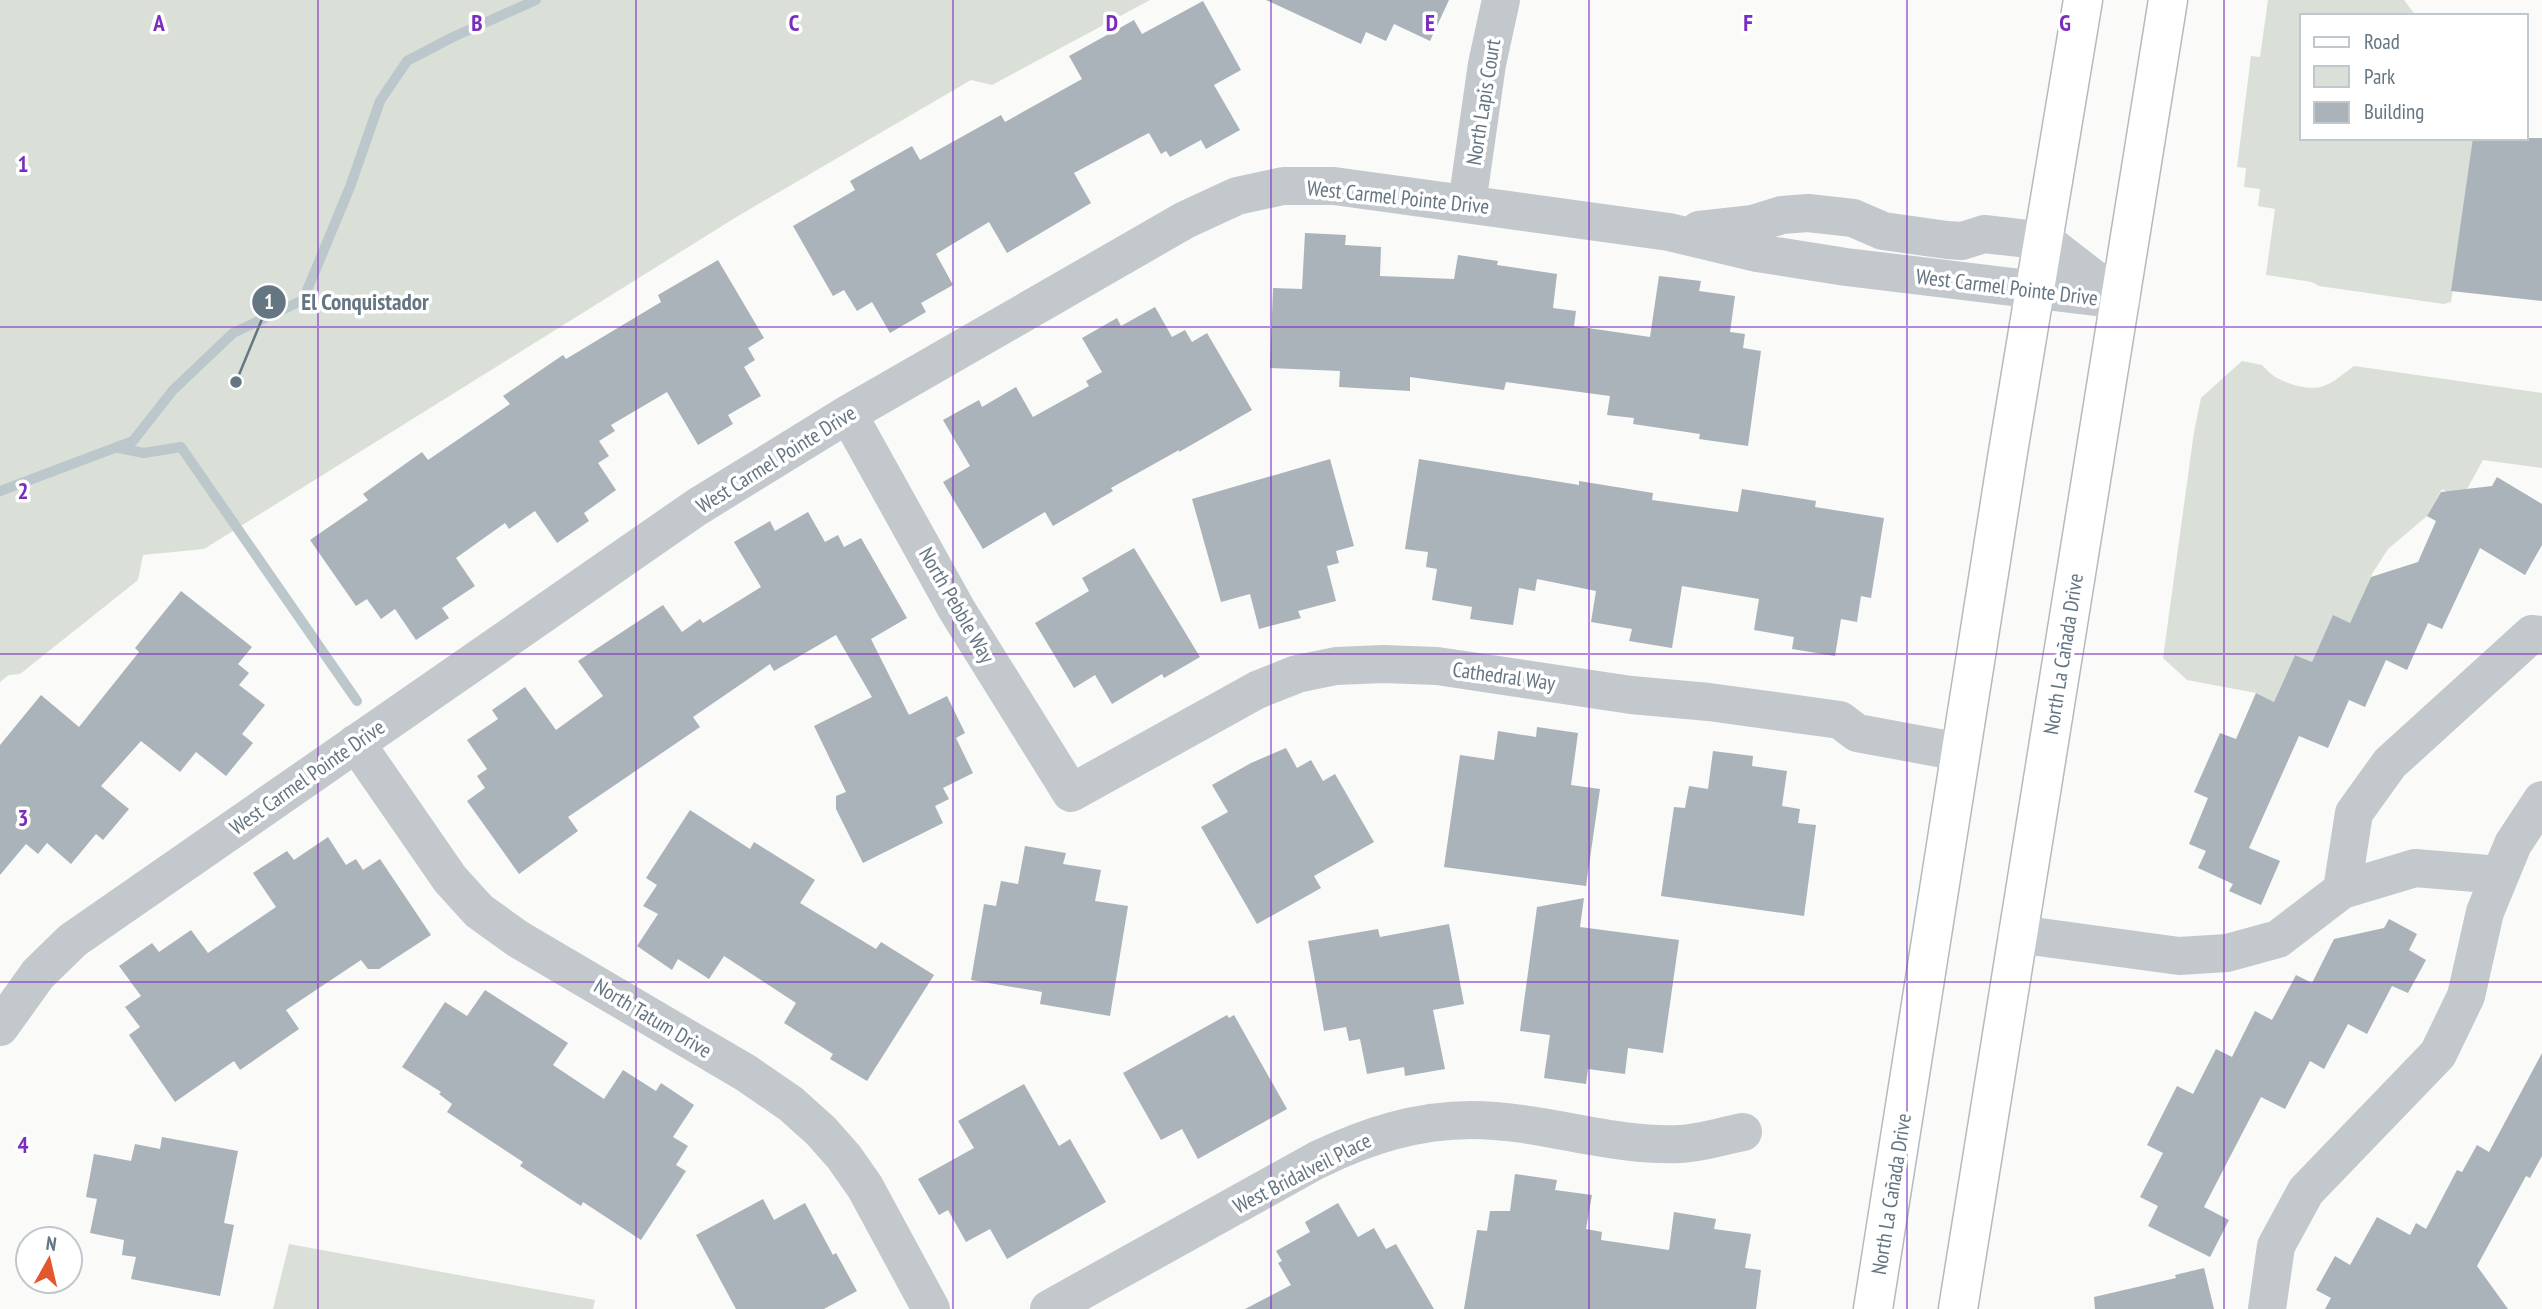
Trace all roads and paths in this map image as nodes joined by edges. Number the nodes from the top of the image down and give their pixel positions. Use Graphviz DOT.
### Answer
graph roads {
  1 [pos="1501,0"];
  2 [pos="2083,0"];
  3 [pos="2168,0"];
  4 [pos="1467,204"];
  5 [pos="1669,232"];
  6 [pos="2045,241"];
  7 [pos="2037,291"];
  8 [pos="2121,300"];
  9 [pos="848,414"];
  10 [pos="2542,635"];
  11 [pos="355,743"];
  12 [pos="1960,752"];
  13 [pos="1071,793"];
  14 [pos="2542,800"];
  15 [pos="2500,875"];
  16 [pos="2342,890"];
  17 [pos="2017,934"];
  18 [pos="0,1027"];
  19 [pos="1743,1132"];
  20 [pos="931,1309"];
  21 [pos="1049,1309"];
  22 [pos="1873,1309"];
  23 [pos="1958,1309"];
  24 [pos="2267,1309"];
  1 -- 4 [label="street, North Lapis Court"];
  2 -- 6 [label="main road, North La Cañada Drive"];
  3 -- 8 [label="main road, North La Cañada Drive"];
  4 -- 5 [label="street, West Carmel Pointe Drive"];
  4 -- 9 [label="street, West Carmel Pointe Drive"];
  5 -- 6 [label="street, West Carmel Pointe Drive"];
  5 -- 7 [label="street, West Carmel Pointe Drive"];
  6 -- 7 [label="main road, North La Cañada Drive"];
  6 -- 8 [label="street, West Carmel Pointe Drive"];
  7 -- 8 [label="street, West Carmel Pointe Drive"];
  7 -- 12 [label="main road, North La Cañada Drive"];
  8 -- 17 [label="main road, North La Cañada Drive"];
  9 -- 11 [label="street, West Carmel Pointe Drive"];
  9 -- 13 [label="street, North Pebble Way"];
  10 -- 16 [label="street"];
  11 -- 18 [label="street, West Carmel Pointe Drive"];
  11 -- 20 [label="street, North Tatum Drive"];
  12 -- 13 [label="street, Cathedral Way"];
  12 -- 22 [label="main road, North La Cañada Drive"];
  14 -- 15 [label="street"];
  15 -- 16 [label="street"];
  15 -- 24 [label="street"];
  16 -- 17 [label="street"];
  17 -- 23 [label="main road, North La Cañada Drive"];
  19 -- 21 [label="street, West Bridalveil Place"];
}
